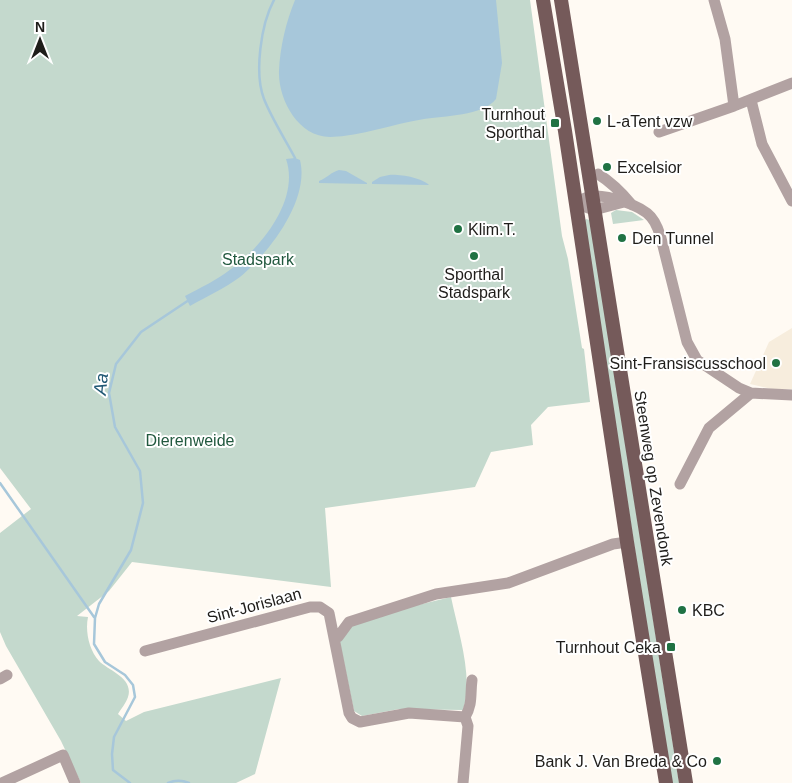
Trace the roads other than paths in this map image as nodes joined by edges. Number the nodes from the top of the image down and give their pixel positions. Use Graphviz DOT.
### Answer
graph roads {
  1 [pos="543,0"];
  2 [pos="561,0"];
  3 [pos="714,0"];
  4 [pos="792,83"];
  5 [pos="751,100"];
  6 [pos="734,106"];
  7 [pos="659,132"];
  8 [pos="598,174"];
  9 [pos="592,196"];
  10 [pos="792,201"];
  11 [pos="575,203"];
  12 [pos="628,204"];
  13 [pos="594,210"];
  14 [pos="751,393"];
  15 [pos="792,395"];
  16 [pos="680,484"];
  17 [pos="627,542"];
  18 [pos="334,638"];
  19 [pos="145,651"];
  20 [pos="472,680"];
  21 [pos="465,717"];
  22 [pos="28,778"];
  23 [pos="2,783"];
  24 [pos="75,783"];
  25 [pos="463,783"];
  26 [pos="666,783"];
  27 [pos="686,783"];
  1 -- 11 [label="main road"];
  2 -- 9 [label="main road, Steenweg op Zevendonk"];
  3 -- 6 [label="street"];
  4 -- 5 [label="street"];
  5 -- 6 [label="street"];
  5 -- 10 [label="street"];
  6 -- 7 [label="street"];
  8 -- 12 [label="street"];
  9 -- 11 [label="street"];
  9 -- 12 [label="street"];
  9 -- 13 [label="main road, Steenweg op Zevendonk"];
  11 -- 13 [label="street"];
  11 -- 17 [label="main road"];
  12 -- 13 [label="street"];
  12 -- 14 [label="street"];
  13 -- 27 [label="main road, Steenweg op Zevendonk"];
  14 -- 15 [label="street"];
  14 -- 16 [label="street"];
  17 -- 18 [label="street"];
  17 -- 26 [label="main road"];
  18 -- 19 [label="street, Sint-Jorislaan"];
  18 -- 21 [label="street, Sint-Jorislaan"];
  20 -- 21 [label="street"];
  21 -- 25 [label="street"];
  22 -- 23 [label="street"];
  22 -- 24 [label="street"];
}
